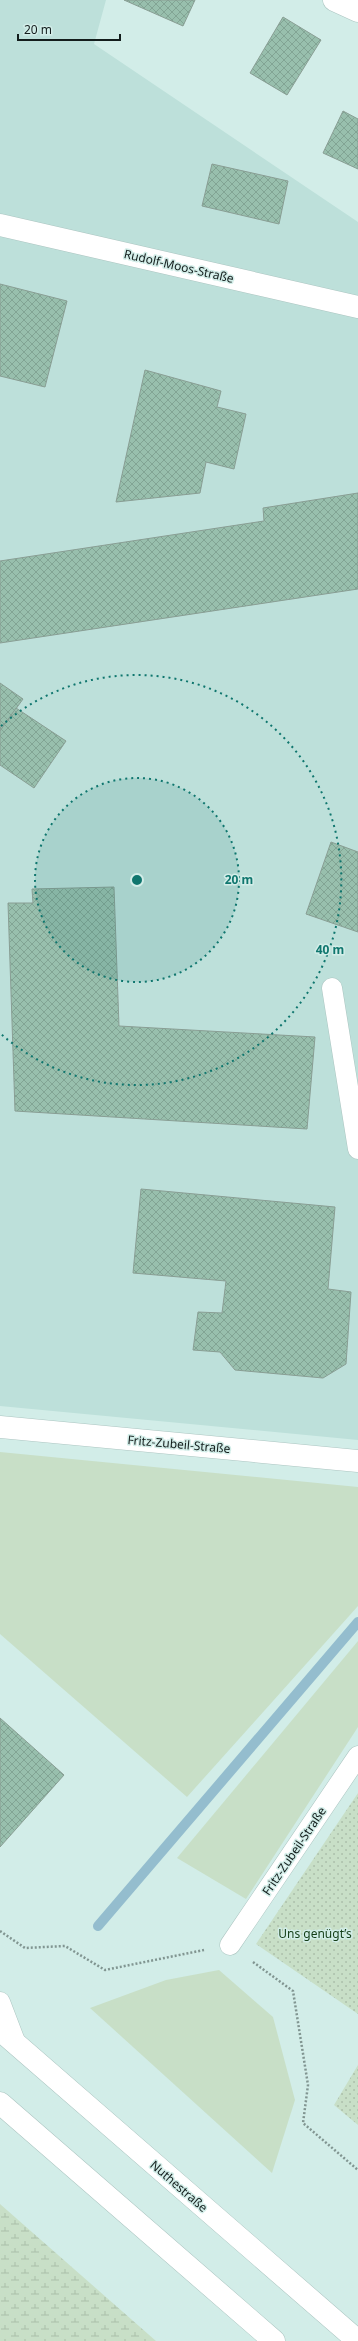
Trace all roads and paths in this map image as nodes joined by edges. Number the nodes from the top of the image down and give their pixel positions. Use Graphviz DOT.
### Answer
graph roads {
  1 [pos="334,0"];
  2 [pos="358,11"];
  3 [pos="0,225"];
  4 [pos="358,307"];
  5 [pos="332,988"];
  6 [pos="358,1149"];
  7 [pos="0,1427"];
  8 [pos="358,1461"];
  9 [pos="358,1756"];
  10 [pos="0,1931"];
  11 [pos="230,1945"];
  12 [pos="0,2002"];
  13 [pos="0,2030"];
  14 [pos="16,2044"];
  15 [pos="0,2103"];
  16 [pos="358,2170"];
  17 [pos="274,2341"];
  18 [pos="358,2341"];
  1 -- 2 [label="main road"];
  3 -- 4 [label="main road, Rudolf-Moos-Straße"];
  5 -- 6 [label="lane"];
  7 -- 8 [label="main road, Fritz-Zubeil-Straße"];
  9 -- 11 [label="lane, Fritz-Zubeil-Straße"];
  10 -- 11 [label="path"];
  11 -- 16 [label="path"];
  12 -- 14 [label="lane"];
  13 -- 14 [label="main road, Nuthestraße"];
  14 -- 18 [label="main road, Nuthestraße"];
  15 -- 17 [label="main road"];
}
